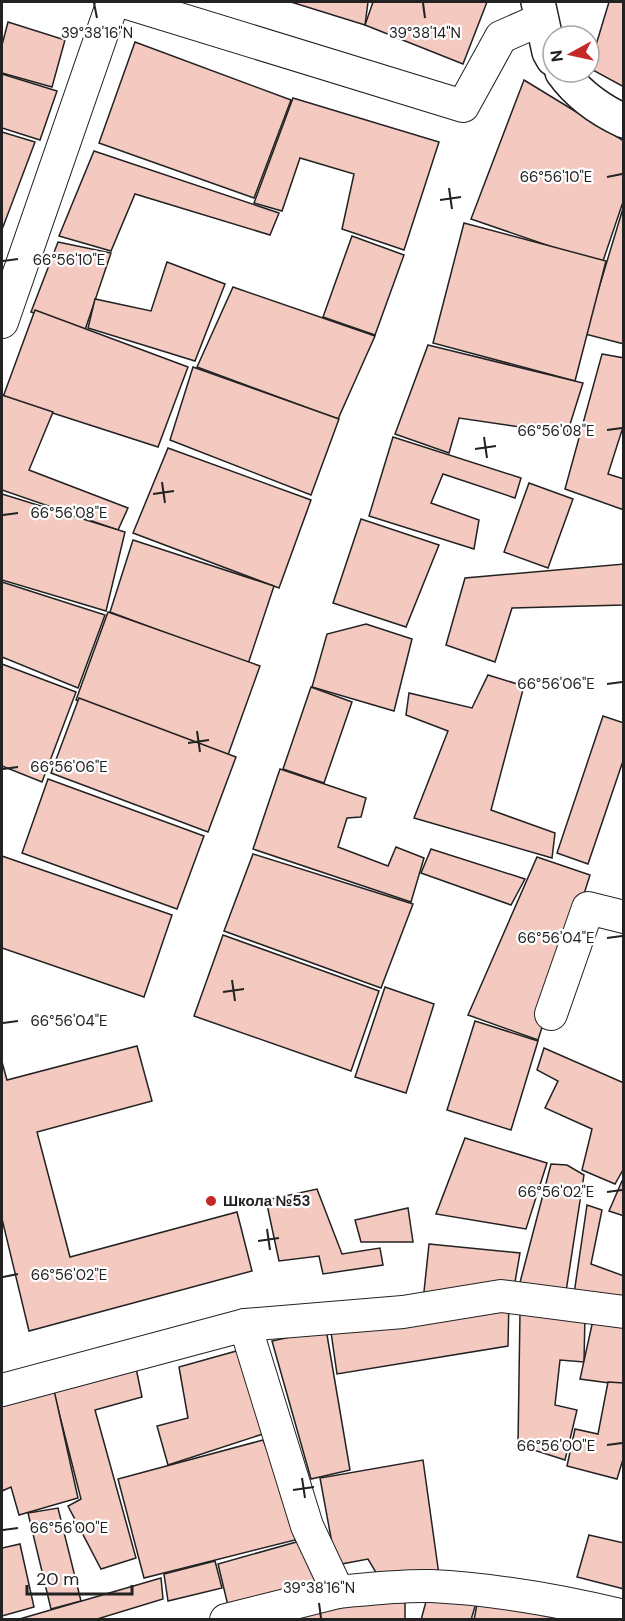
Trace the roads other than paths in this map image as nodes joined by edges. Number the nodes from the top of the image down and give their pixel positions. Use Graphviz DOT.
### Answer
graph roads {
  1 [pos="113,2"];
  2 [pos="124,2"];
  3 [pos="540,10"];
  4 [pos="571,84"];
  5 [pos="624,121"];
  6 [pos="2,322"];
  7 [pos="624,917"];
  8 [pos="551,1014"];
  9 [pos="624,1312"];
  10 [pos="245,1325"];
  11 [pos="2,1390"];
  12 [pos="338,1592"];
  13 [pos="624,1616"];
  14 [pos="226,1620"];
  1 -- 6 [label="street"];
  2 -- 3 [label="street"];
  4 -- 5 [label="street"];
  7 -- 8 [label="street"];
  9 -- 10 [label="street"];
  10 -- 11 [label="street"];
  10 -- 12 [label="street"];
  12 -- 13 [label="street"];
  12 -- 14 [label="street"];
}
